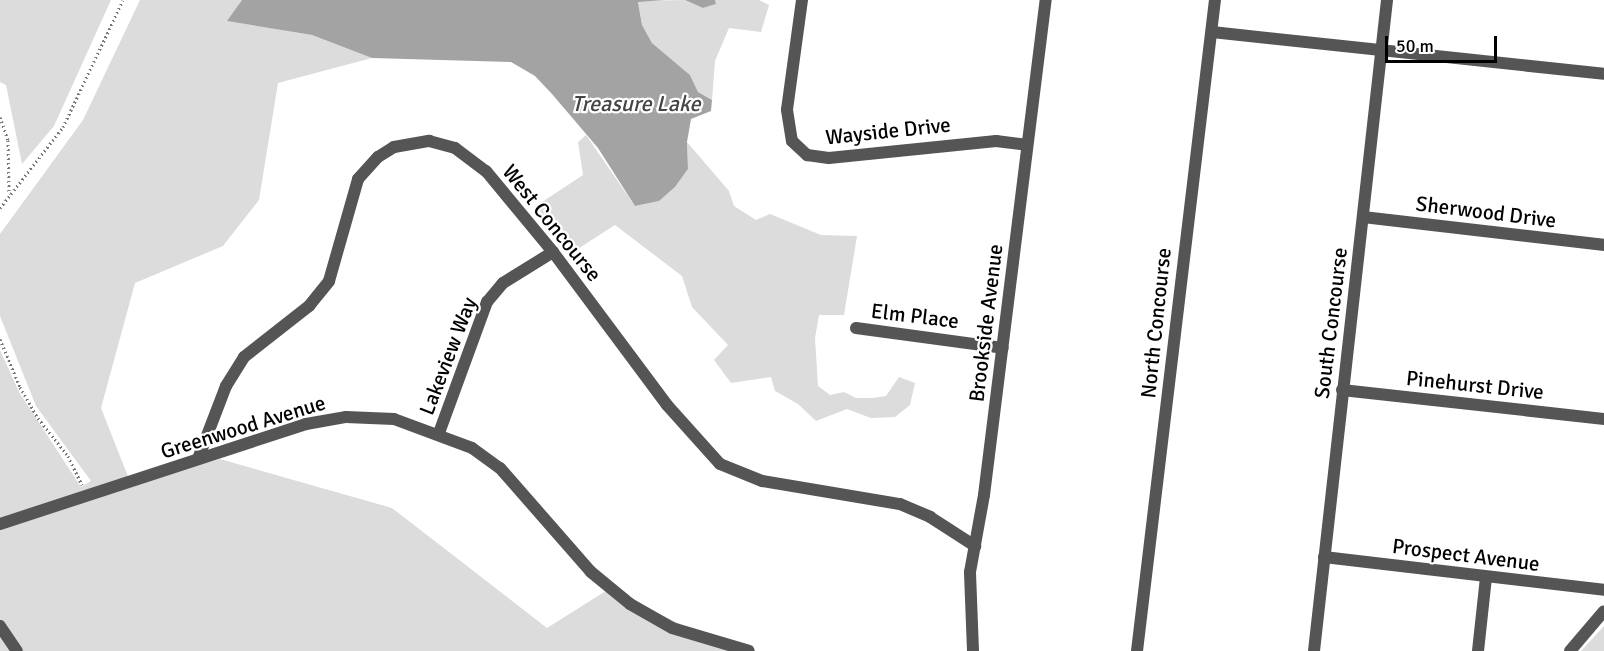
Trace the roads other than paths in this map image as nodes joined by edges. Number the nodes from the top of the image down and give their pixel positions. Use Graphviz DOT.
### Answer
graph roads {
  1 [pos="802,0"];
  2 [pos="1046,0"];
  3 [pos="1215,0"];
  4 [pos="1387,0"];
  5 [pos="1212,32"];
  6 [pos="1381,50"];
  7 [pos="1604,74"];
  8 [pos="1028,145"];
  9 [pos="1363,217"];
  10 [pos="1604,245"];
  11 [pos="553,252"];
  12 [pos="856,328"];
  13 [pos="1004,348"];
  14 [pos="1342,390"];
  15 [pos="1604,419"];
  16 [pos="440,433"];
  17 [pos="198,459"];
  18 [pos="0,524"];
  19 [pos="975,546"];
  20 [pos="1324,557"];
  21 [pos="1486,577"];
  22 [pos="1604,590"];
  23 [pos="1604,611"];
  24 [pos="0,626"];
  25 [pos="17,651"];
  26 [pos="749,651"];
  27 [pos="973,651"];
  28 [pos="1137,651"];
  29 [pos="1314,651"];
  30 [pos="1478,651"];
  31 [pos="1570,651"];
  1 -- 8 [label="street, Wayside Drive"];
  2 -- 8 [label="street, Brookside Avenue"];
  3 -- 5 [label="street, North Concourse"];
  4 -- 6 [label="street, South Concourse"];
  5 -- 6 [label="street"];
  5 -- 28 [label="street, North Concourse"];
  6 -- 7 [label="street"];
  6 -- 9 [label="street, South Concourse"];
  8 -- 13 [label="street, Brookside Avenue"];
  9 -- 10 [label="street, Sherwood Drive"];
  9 -- 14 [label="street, South Concourse"];
  11 -- 16 [label="street, Lakeview Way"];
  11 -- 17 [label="street, West Concourse"];
  11 -- 19 [label="street, West Concourse"];
  12 -- 13 [label="street, Elm Place"];
  13 -- 19 [label="street, Brookside Avenue"];
  14 -- 15 [label="street, Pinehurst Drive"];
  14 -- 20 [label="street, South Concourse"];
  16 -- 17 [label="street, Greenwood Avenue"];
  16 -- 26 [label="street, Greenwood Avenue"];
  17 -- 18 [label="street, Greenwood Avenue"];
  19 -- 27 [label="street, Brookside Avenue"];
  20 -- 21 [label="street, Prospect Avenue"];
  20 -- 29 [label="street, South Concourse"];
  21 -- 22 [label="street, Prospect Avenue"];
  21 -- 30 [label="street"];
  23 -- 31 [label="street"];
  24 -- 25 [label="street"];
}
